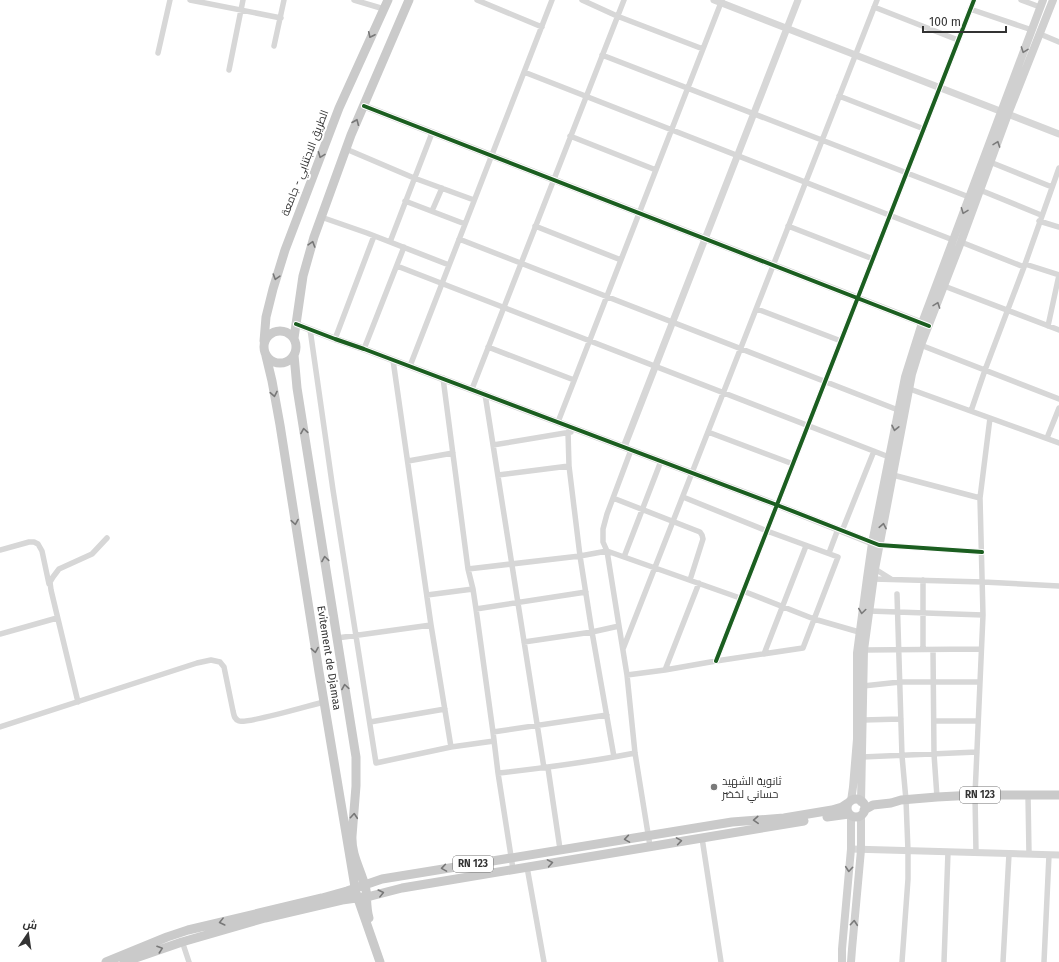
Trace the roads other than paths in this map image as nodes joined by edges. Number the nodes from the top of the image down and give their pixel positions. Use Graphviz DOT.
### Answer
graph roads {
  1 [pos="170,0"];
  2 [pos="190,0"];
  3 [pos="243,0"];
  4 [pos="284,0"];
  5 [pos="354,0"];
  6 [pos="388,0"];
  7 [pos="409,0"];
  8 [pos="477,0"];
  9 [pos="552,0"];
  10 [pos="582,0"];
  11 [pos="624,0"];
  12 [pos="714,0"];
  13 [pos="798,0"];
  14 [pos="876,0"];
  15 [pos="974,0"];
  16 [pos="1021,0"];
  17 [pos="1054,0"];
  18 [pos="722,1"];
  19 [pos="1041,4"];
  20 [pos="874,7"];
  21 [pos="384,9"];
  22 [pos="970,9"];
  23 [pos="241,10"];
  24 [pos="617,16"];
  25 [pos="281,18"];
  26 [pos="542,27"];
  27 [pos="787,29"];
  28 [pos="1032,30"];
  29 [pos="1040,34"];
  30 [pos="958,40"];
  31 [pos="1059,42"];
  32 [pos="274,46"];
  33 [pos="703,49"];
  34 [pos="158,52"];
  35 [pos="602,54"];
  36 [pos="855,55"];
  37 [pos="229,70"];
  38 [pos="524,72"];
  39 [pos="688,88"];
  40 [pos="940,88"];
  41 [pos="586,96"];
  42 [pos="839,96"];
  43 [pos="364,106"];
  44 [pos="1004,113"];
  45 [pos="754,114"];
  46 [pos="924,128"];
  47 [pos="672,130"];
  48 [pos="432,133"];
  49 [pos="1059,134"];
  50 [pos="570,136"];
  51 [pos="822,140"];
  52 [pos="346,149"];
  53 [pos="738,155"];
  54 [pos="492,156"];
  55 [pos="990,162"];
  56 [pos="656,170"];
  57 [pos="1059,171"];
  58 [pos="906,173"];
  59 [pos="414,178"];
  60 [pos="553,180"];
  61 [pos="806,182"];
  62 [pos="1052,187"];
  63 [pos="442,188"];
  64 [pos="980,190"];
  65 [pos="969,197"];
  66 [pos="474,200"];
  67 [pos="405,202"];
  68 [pos="432,211"];
  69 [pos="639,213"];
  70 [pos="890,216"];
  71 [pos="321,217"];
  72 [pos="1040,218"];
  73 [pos="465,224"];
  74 [pos="535,226"];
  75 [pos="788,226"];
  76 [pos="1059,227"];
  77 [pos="374,236"];
  78 [pos="459,239"];
  79 [pos="705,239"];
  80 [pos="957,241"];
  81 [pos="390,242"];
  82 [pos="404,247"];
  83 [pos="873,259"];
  84 [pos="621,260"];
  85 [pos="521,263"];
  86 [pos="449,265"];
  87 [pos="773,265"];
  88 [pos="397,266"];
  89 [pos="1024,266"];
  90 [pos="1059,275"];
  91 [pos="442,283"];
  92 [pos="944,286"];
  93 [pos="606,296"];
  94 [pos="858,298"];
  95 [pos="504,307"];
  96 [pos="757,309"];
  97 [pos="1007,310"];
  98 [pos="673,322"];
  99 [pos="296,324"];
  100 [pos="925,325"];
  101 [pos="1048,326"];
  102 [pos="310,329"];
  103 [pos="1059,330"];
  104 [pos="294,338"];
  105 [pos="334,339"];
  106 [pos="589,340"];
  107 [pos="264,341"];
  108 [pos="841,341"];
  109 [pos="918,345"];
  110 [pos="488,347"];
  111 [pos="741,348"];
  112 [pos="364,349"];
  113 [pos="294,355"];
  114 [pos="266,356"];
  115 [pos="393,360"];
  116 [pos="410,366"];
  117 [pos="655,366"];
  118 [pos="985,370"];
  119 [pos="442,378"];
  120 [pos="574,380"];
  121 [pos="825,381"];
  122 [pos="906,388"];
  123 [pos="472,390"];
  124 [pos="723,393"];
  125 [pos="485,394"];
  126 [pos="1059,399"];
  127 [pos="1059,408"];
  128 [pos="898,410"];
  129 [pos="971,411"];
  130 [pos="990,418"];
  131 [pos="558,422"];
  132 [pos="808,425"];
  133 [pos="579,430"];
  134 [pos="568,432"];
  135 [pos="708,432"];
  136 [pos="1047,438"];
  137 [pos="1059,443"];
  138 [pos="493,444"];
  139 [pos="627,448"];
  140 [pos="874,451"];
  141 [pos="453,453"];
  142 [pos="889,457"];
  143 [pos="408,461"];
  144 [pos="661,461"];
  145 [pos="793,464"];
  146 [pos="569,466"];
  147 [pos="692,473"];
  148 [pos="498,475"];
  149 [pos="893,475"];
  150 [pos="683,497"];
  151 [pos="614,498"];
  152 [pos="980,498"];
  153 [pos="777,505"];
  154 [pos="642,510"];
  155 [pos="673,522"];
  156 [pos="767,530"];
  157 [pos="840,530"];
  158 [pos="107,538"];
  159 [pos="876,544"];
  160 [pos="806,546"];
  161 [pos="0,550"];
  162 [pos="607,551"];
  163 [pos="982,552"];
  164 [pos="829,553"];
  165 [pos="580,556"];
  166 [pos="624,557"];
  167 [pos="512,564"];
  168 [pos="655,568"];
  169 [pos="875,568"];
  170 [pos="468,569"];
  171 [pos="870,579"];
  172 [pos="690,580"];
  173 [pos="893,580"];
  174 [pos="923,580"];
  175 [pos="983,582"];
  176 [pos="699,584"];
  177 [pos="1059,586"];
  178 [pos="473,589"];
  179 [pos="51,590"];
  180 [pos="743,591"];
  181 [pos="586,592"];
  182 [pos="897,594"];
  183 [pos="427,595"];
  184 [pos="740,598"];
  185 [pos="518,602"];
  186 [pos="783,606"];
  187 [pos="476,609"];
  188 [pos="869,611"];
  189 [pos="898,612"];
  190 [pos="923,613"];
  191 [pos="983,615"];
  192 [pos="57,618"];
  193 [pos="814,619"];
  194 [pos="431,626"];
  195 [pos="619,626"];
  196 [pos="592,632"];
  197 [pos="859,632"];
  198 [pos="0,634"];
  199 [pos="356,636"];
  200 [pos="337,638"];
  201 [pos="524,642"];
  202 [pos="623,649"];
  203 [pos="899,649"];
  204 [pos="923,649"];
  205 [pos="981,649"];
  206 [pos="864,650"];
  207 [pos="932,650"];
  208 [pos="764,654"];
  209 [pos="716,660"];
  210 [pos="665,670"];
  211 [pos="627,675"];
  212 [pos="900,682"];
  213 [pos="933,682"];
  214 [pos="980,682"];
  215 [pos="863,686"];
  216 [pos="78,702"];
  217 [pos="324,702"];
  218 [pos="445,709"];
  219 [pos="607,715"];
  220 [pos="901,719"];
  221 [pos="863,720"];
  222 [pos="934,721"];
  223 [pos="978,721"];
  224 [pos="370,722"];
  225 [pos="538,726"];
  226 [pos="0,727"];
  227 [pos="493,732"];
  228 [pos="494,741"];
  229 [pos="450,747"];
  230 [pos="977,752"];
  231 [pos="635,753"];
  232 [pos="934,754"];
  233 [pos="902,756"];
  234 [pos="614,757"];
  235 [pos="862,757"];
  236 [pos="546,768"];
  237 [pos="498,773"];
  238 [pos="975,795"];
  239 [pos="1028,795"];
  240 [pos="1059,796"];
  241 [pos="937,797"];
  242 [pos="904,800"];
  243 [pos="850,802"];
  244 [pos="862,808"];
  245 [pos="850,815"];
  246 [pos="648,835"];
  247 [pos="702,838"];
  248 [pos="650,846"];
  249 [pos="560,849"];
  250 [pos="851,849"];
  251 [pos="861,850"];
  252 [pos="908,851"];
  253 [pos="948,852"];
  254 [pos="976,853"];
  255 [pos="1009,854"];
  256 [pos="1029,854"];
  257 [pos="1049,855"];
  258 [pos="1059,855"];
  259 [pos="511,857"];
  260 [pos="527,867"];
  261 [pos="513,869"];
  262 [pos="364,884"];
  263 [pos="355,888"];
  264 [pos="361,897"];
  265 [pos="180,937"];
  266 [pos="852,949"];
  267 [pos="842,950"];
  268 [pos="106,962"];
  269 [pos="124,962"];
  270 [pos="189,962"];
  271 [pos="380,962"];
  272 [pos="386,962"];
  273 [pos="544,962"];
  274 [pos="721,962"];
  275 [pos="842,962"];
  276 [pos="851,962"];
  277 [pos="902,962"];
  278 [pos="944,962"];
  279 [pos="1003,962"];
  280 [pos="1044,962"];
  1 -- 34 [label="street"];
  2 -- 23 [label="street"];
  3 -- 23 [label="street"];
  4 -- 25 [label="street"];
  5 -- 21 [label="street"];
  6 -- 21 [label="main road, الطريق الاجتنابي - جامعة"];
  7 -- 43 [label="main road"];
  8 -- 26 [label="street"];
  9 -- 26 [label="street"];
  10 -- 24 [label="street"];
  11 -- 24 [label="street"];
  12 -- 18 [label="street"];
  13 -- 27 [label="street"];
  14 -- 20 [label="street"];
  15 -- 22 [label="street"];
  16 -- 19 [label="street"];
  17 -- 29 [label="main road"];
  18 -- 27 [label="street"];
  18 -- 33 [label="street"];
  19 -- 28 [label="main road"];
  20 -- 30 [label="street"];
  20 -- 36 [label="street"];
  21 -- 107 [label="main road, الطريق الاجتنابي - جامعة, one-way"];
  22 -- 28 [label="street"];
  22 -- 30 [label="street"];
  23 -- 25 [label="street"];
  23 -- 37 [label="street"];
  24 -- 33 [label="street"];
  24 -- 35 [label="street"];
  25 -- 32 [label="street"];
  26 -- 38 [label="street"];
  27 -- 36 [label="street"];
  27 -- 45 [label="street"];
  28 -- 44 [label="main road, one-way"];
  29 -- 31 [label="street"];
  29 -- 44 [label="main road"];
  30 -- 40 [label="street"];
  33 -- 39 [label="street"];
  35 -- 39 [label="street"];
  35 -- 41 [label="street"];
  36 -- 40 [label="street"];
  36 -- 42 [label="street"];
  38 -- 41 [label="street"];
  38 -- 54 [label="street"];
  39 -- 45 [label="street"];
  39 -- 47 [label="street"];
  40 -- 44 [label="street"];
  40 -- 46 [label="street"];
  41 -- 47 [label="street"];
  41 -- 50 [label="street"];
  42 -- 46 [label="street"];
  42 -- 51 [label="street"];
  43 -- 48 [label="street"];
  52 -- 43 [label="main road, one-way"];
  44 -- 49 [label="street"];
  55 -- 44 [label="main road, one-way"];
  44 -- 65 [label="main road"];
  45 -- 51 [label="street"];
  45 -- 53 [label="street"];
  46 -- 58 [label="street"];
  47 -- 53 [label="street"];
  47 -- 56 [label="street"];
  48 -- 54 [label="street"];
  48 -- 59 [label="street"];
  50 -- 56 [label="street"];
  50 -- 60 [label="street"];
  51 -- 58 [label="street"];
  51 -- 61 [label="street"];
  52 -- 59 [label="street"];
  52 -- 71 [label="main road"];
  53 -- 61 [label="street"];
  53 -- 79 [label="street"];
  54 -- 60 [label="street"];
  54 -- 66 [label="street"];
  55 -- 62 [label="street"];
  55 -- 64 [label="main road"];
  56 -- 69 [label="street"];
  57 -- 62 [label="street"];
  58 -- 65 [label="street"];
  58 -- 70 [label="street"];
  59 -- 63 [label="street"];
  59 -- 67 [label="street"];
  60 -- 69 [label="street"];
  60 -- 74 [label="street"];
  61 -- 70 [label="street"];
  61 -- 75 [label="street"];
  62 -- 72 [label="street"];
  63 -- 66 [label="street"];
  63 -- 68 [label="street"];
  64 -- 72 [label="street"];
  64 -- 80 [label="main road"];
  65 -- 80 [label="main road, one-way"];
  66 -- 73 [label="street"];
  67 -- 68 [label="street"];
  67 -- 81 [label="street"];
  68 -- 73 [label="street"];
  69 -- 79 [label="street"];
  69 -- 84 [label="street"];
  70 -- 80 [label="street"];
  70 -- 83 [label="street"];
  71 -- 77 [label="street"];
  99 -- 71 [label="main road, one-way"];
  72 -- 76 [label="street"];
  72 -- 89 [label="street"];
  73 -- 78 [label="street"];
  74 -- 84 [label="street"];
  74 -- 85 [label="street"];
  75 -- 83 [label="street"];
  75 -- 87 [label="street"];
  77 -- 81 [label="street"];
  77 -- 105 [label="street"];
  78 -- 85 [label="street"];
  78 -- 86 [label="street"];
  79 -- 87 [label="street"];
  79 -- 98 [label="street"];
  80 -- 89 [label="street"];
  80 -- 92 [label="main road"];
  80 -- 100 [label="main road"];
  81 -- 82 [label="street"];
  82 -- 86 [label="street"];
  82 -- 88 [label="street"];
  83 -- 94 [label="street"];
  84 -- 93 [label="street"];
  85 -- 93 [label="street"];
  85 -- 95 [label="street"];
  86 -- 91 [label="street"];
  87 -- 94 [label="street"];
  87 -- 96 [label="street"];
  88 -- 91 [label="street"];
  88 -- 112 [label="street"];
  89 -- 90 [label="street"];
  89 -- 97 [label="street"];
  90 -- 101 [label="street"];
  91 -- 95 [label="street"];
  91 -- 116 [label="street"];
  92 -- 97 [label="street"];
  100 -- 92 [label="main road, one-way"];
  93 -- 98 [label="street"];
  93 -- 106 [label="street"];
  94 -- 100 [label="street"];
  94 -- 108 [label="street"];
  95 -- 106 [label="street"];
  95 -- 110 [label="street"];
  96 -- 108 [label="street"];
  96 -- 111 [label="street"];
  97 -- 101 [label="street"];
  97 -- 118 [label="street"];
  98 -- 111 [label="street"];
  98 -- 117 [label="street"];
  99 -- 102 [label="street"];
  99 -- 104 [label="main road"];
  100 -- 109 [label="main road"];
  101 -- 103 [label="street"];
  102 -- 105 [label="street"];
  102 -- 199 [label="street"];
  104 -- 107 [label="main road"];
  104 -- 113 [label="main road"];
  105 -- 112 [label="street"];
  106 -- 117 [label="street"];
  106 -- 120 [label="street"];
  107 -- 114 [label="main road"];
  108 -- 121 [label="street"];
  109 -- 118 [label="street"];
  109 -- 122 [label="main road"];
  110 -- 120 [label="street"];
  110 -- 123 [label="street"];
  111 -- 121 [label="street"];
  111 -- 124 [label="street"];
  112 -- 115 [label="street"];
  113 -- 114 [label="main road"];
  200 -- 113 [label="main road, Evitement de Djamaa, one-way"];
  114 -- 217 [label="main road, Evitement de Djamaa, one-way"];
  115 -- 116 [label="street"];
  115 -- 143 [label="street"];
  116 -- 119 [label="street"];
  117 -- 124 [label="street"];
  117 -- 139 [label="street"];
  118 -- 126 [label="street"];
  118 -- 129 [label="street"];
  119 -- 123 [label="street"];
  119 -- 141 [label="street"];
  120 -- 131 [label="street"];
  121 -- 128 [label="street"];
  121 -- 132 [label="street"];
  122 -- 128 [label="main road"];
  122 -- 129 [label="street"];
  122 -- 149 [label="main road"];
  123 -- 125 [label="street"];
  124 -- 132 [label="street"];
  124 -- 135 [label="street"];
  125 -- 131 [label="street"];
  125 -- 138 [label="street"];
  127 -- 136 [label="street"];
  128 -- 142 [label="main road, one-way"];
  129 -- 130 [label="street"];
  130 -- 136 [label="street"];
  130 -- 152 [label="street"];
  131 -- 133 [label="street"];
  132 -- 140 [label="street"];
  132 -- 145 [label="street"];
  133 -- 134 [label="street"];
  133 -- 139 [label="street"];
  134 -- 138 [label="street"];
  134 -- 146 [label="street"];
  135 -- 145 [label="street"];
  135 -- 147 [label="street"];
  136 -- 137 [label="street"];
  138 -- 148 [label="street"];
  139 -- 144 [label="street"];
  139 -- 151 [label="street"];
  140 -- 142 [label="street"];
  140 -- 157 [label="street"];
  141 -- 143 [label="street"];
  141 -- 170 [label="street"];
  142 -- 159 [label="main road"];
  143 -- 183 [label="street"];
  144 -- 147 [label="street"];
  144 -- 154 [label="street"];
  145 -- 153 [label="street"];
  146 -- 148 [label="street"];
  146 -- 165 [label="street"];
  147 -- 150 [label="street"];
  147 -- 153 [label="street"];
  148 -- 167 [label="street"];
  149 -- 152 [label="street"];
  159 -- 149 [label="main road, one-way"];
  150 -- 155 [label="street"];
  150 -- 156 [label="street"];
  151 -- 154 [label="street"];
  151 -- 162 [label="street"];
  152 -- 163 [label="street"];
  153 -- 156 [label="street"];
  153 -- 157 [label="street"];
  154 -- 155 [label="street"];
  154 -- 166 [label="street"];
  155 -- 168 [label="street"];
  155 -- 172 [label="street"];
  156 -- 160 [label="street"];
  156 -- 180 [label="street"];
  157 -- 159 [label="street"];
  157 -- 164 [label="street"];
  158 -- 179 [label="street"];
  159 -- 163 [label="street"];
  159 -- 169 [label="main road"];
  159 -- 171 [label="main road"];
  160 -- 164 [label="street"];
  160 -- 186 [label="street"];
  161 -- 179 [label="street"];
  162 -- 165 [label="street"];
  162 -- 166 [label="street"];
  162 -- 195 [label="street"];
  163 -- 175 [label="street"];
  164 -- 193 [label="street"];
  165 -- 167 [label="street"];
  165 -- 181 [label="street"];
  166 -- 168 [label="street"];
  167 -- 170 [label="street"];
  167 -- 185 [label="street"];
  168 -- 172 [label="street"];
  168 -- 202 [label="street"];
  169 -- 171 [label="main road"];
  169 -- 173 [label="street"];
  170 -- 178 [label="street"];
  171 -- 173 [label="street"];
  171 -- 188 [label="main road"];
  171 -- 197 [label="main road, one-way"];
  172 -- 176 [label="street"];
  173 -- 174 [label="street"];
  174 -- 175 [label="street"];
  174 -- 190 [label="street"];
  175 -- 177 [label="street"];
  175 -- 191 [label="street"];
  176 -- 184 [label="street"];
  176 -- 210 [label="street"];
  178 -- 183 [label="street"];
  178 -- 187 [label="street"];
  179 -- 192 [label="street"];
  180 -- 184 [label="street"];
  180 -- 186 [label="street"];
  181 -- 185 [label="street"];
  181 -- 196 [label="street"];
  182 -- 189 [label="street"];
  183 -- 194 [label="street"];
  184 -- 209 [label="street"];
  185 -- 187 [label="street"];
  185 -- 201 [label="street"];
  186 -- 193 [label="street"];
  186 -- 208 [label="street"];
  187 -- 227 [label="street"];
  188 -- 189 [label="street"];
  188 -- 206 [label="main road"];
  189 -- 190 [label="street"];
  189 -- 203 [label="street"];
  190 -- 191 [label="street"];
  190 -- 204 [label="street"];
  191 -- 205 [label="street"];
  192 -- 198 [label="street"];
  192 -- 216 [label="street"];
  193 -- 197 [label="street"];
  193 -- 208 [label="street"];
  194 -- 199 [label="street"];
  194 -- 218 [label="street"];
  195 -- 196 [label="street"];
  195 -- 202 [label="street"];
  196 -- 201 [label="street"];
  196 -- 219 [label="street"];
  197 -- 243 [label="main road"];
  199 -- 200 [label="street"];
  199 -- 224 [label="street"];
  262 -- 200 [label="main road, Evitement de Djamaa, one-way"];
  201 -- 225 [label="street"];
  202 -- 211 [label="street"];
  203 -- 204 [label="street"];
  203 -- 206 [label="street"];
  203 -- 212 [label="street"];
  204 -- 207 [label="street"];
  205 -- 207 [label="street"];
  205 -- 214 [label="street"];
  206 -- 215 [label="main road"];
  207 -- 213 [label="street"];
  208 -- 209 [label="street"];
  209 -- 210 [label="street"];
  210 -- 211 [label="street"];
  211 -- 231 [label="street"];
  212 -- 213 [label="street"];
  212 -- 215 [label="street"];
  212 -- 220 [label="street"];
  213 -- 214 [label="street"];
  213 -- 222 [label="street"];
  214 -- 223 [label="street"];
  215 -- 221 [label="main road"];
  216 -- 217 [label="street"];
  216 -- 226 [label="street"];
  217 -- 263 [label="main road, Evitement de Djamaa"];
  218 -- 224 [label="street"];
  218 -- 229 [label="street"];
  219 -- 225 [label="street"];
  219 -- 234 [label="street"];
  220 -- 221 [label="street"];
  220 -- 233 [label="street"];
  221 -- 235 [label="main road"];
  222 -- 223 [label="street"];
  222 -- 232 [label="street"];
  223 -- 230 [label="street"];
  224 -- 229 [label="street"];
  225 -- 227 [label="street"];
  225 -- 236 [label="street"];
  227 -- 228 [label="street"];
  228 -- 229 [label="street"];
  228 -- 237 [label="street"];
  230 -- 232 [label="street"];
  230 -- 238 [label="street"];
  231 -- 234 [label="street"];
  231 -- 246 [label="street"];
  232 -- 233 [label="street"];
  232 -- 241 [label="street"];
  233 -- 235 [label="street"];
  233 -- 242 [label="street"];
  234 -- 236 [label="street"];
  235 -- 244 [label="main road"];
  236 -- 237 [label="street"];
  236 -- 249 [label="street"];
  237 -- 259 [label="street"];
  238 -- 239 [label="main road, RN 123"];
  238 -- 241 [label="main road, RN 123"];
  238 -- 254 [label="street"];
  239 -- 240 [label="main road, RN 123"];
  239 -- 256 [label="street"];
  241 -- 242 [label="main road, RN 123"];
  242 -- 244 [label="main road, RN 123"];
  242 -- 252 [label="street"];
  243 -- 244 [label="main road"];
  243 -- 245 [label="main road"];
  243 -- 246 [label="main road, RN 123, one-way"];
  244 -- 245 [label="main road"];
  244 -- 251 [label="main road"];
  245 -- 247 [label="main road, RN 123"];
  245 -- 250 [label="main road"];
  246 -- 248 [label="street"];
  246 -- 249 [label="main road, RN 123, one-way"];
  248 -- 247 [label="main road, RN 123, one-way"];
  247 -- 274 [label="street"];
  260 -- 248 [label="main road, RN 123, one-way"];
  249 -- 259 [label="main road, RN 123"];
  250 -- 251 [label="street"];
  250 -- 267 [label="main road, one-way"];
  251 -- 252 [label="street"];
  266 -- 251 [label="main road, one-way"];
  252 -- 253 [label="street"];
  252 -- 277 [label="street"];
  253 -- 254 [label="street"];
  253 -- 278 [label="street"];
  254 -- 255 [label="street"];
  255 -- 256 [label="street"];
  255 -- 279 [label="street"];
  256 -- 257 [label="street"];
  257 -- 258 [label="street"];
  257 -- 280 [label="street"];
  259 -- 261 [label="street"];
  259 -- 262 [label="main road, RN 123, one-way"];
  260 -- 261 [label="main road, RN 123"];
  260 -- 273 [label="street"];
  264 -- 261 [label="main road, RN 123, one-way"];
  262 -- 263 [label="main road, RN 123"];
  262 -- 264 [label="main road, Evitement de Djamaa"];
  263 -- 264 [label="main road, Evitement de Djamaa"];
  263 -- 265 [label="main road, RN 123, one-way"];
  264 -- 265 [label="main road, RN 123"];
  264 -- 271 [label="main road, Evitement de Djamaa"];
  264 -- 272 [label="main road, Evitement de Djamaa"];
  265 -- 268 [label="main road, RN 123"];
  269 -- 265 [label="main road, RN 123, one-way"];
  265 -- 270 [label="street"];
  266 -- 267 [label="main road"];
  266 -- 276 [label="main road"];
  267 -- 275 [label="main road"];
}
